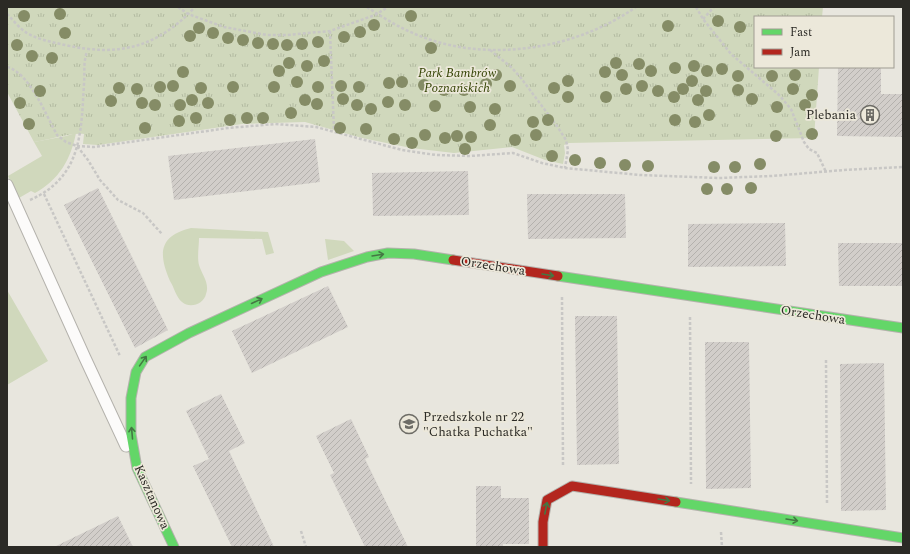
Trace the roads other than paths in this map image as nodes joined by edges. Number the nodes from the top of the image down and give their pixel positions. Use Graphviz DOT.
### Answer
graph roads {
  1 [pos="7,185"];
  2 [pos="903,328"];
  3 [pos="131,398"];
  4 [pos="137,468"];
  5 [pos="903,538"];
  6 [pos="174,547"];
  7 [pos="543,547"];
  1 -- 4 [label="lane"];
  3 -- 2 [label="street, Orzechowa, one-way"];
  4 -- 3 [label="street, Kasztanowa, one-way"];
  4 -- 6 [label="street, Kasztanowa"];
  7 -- 5 [label="street, one-way"];
}
